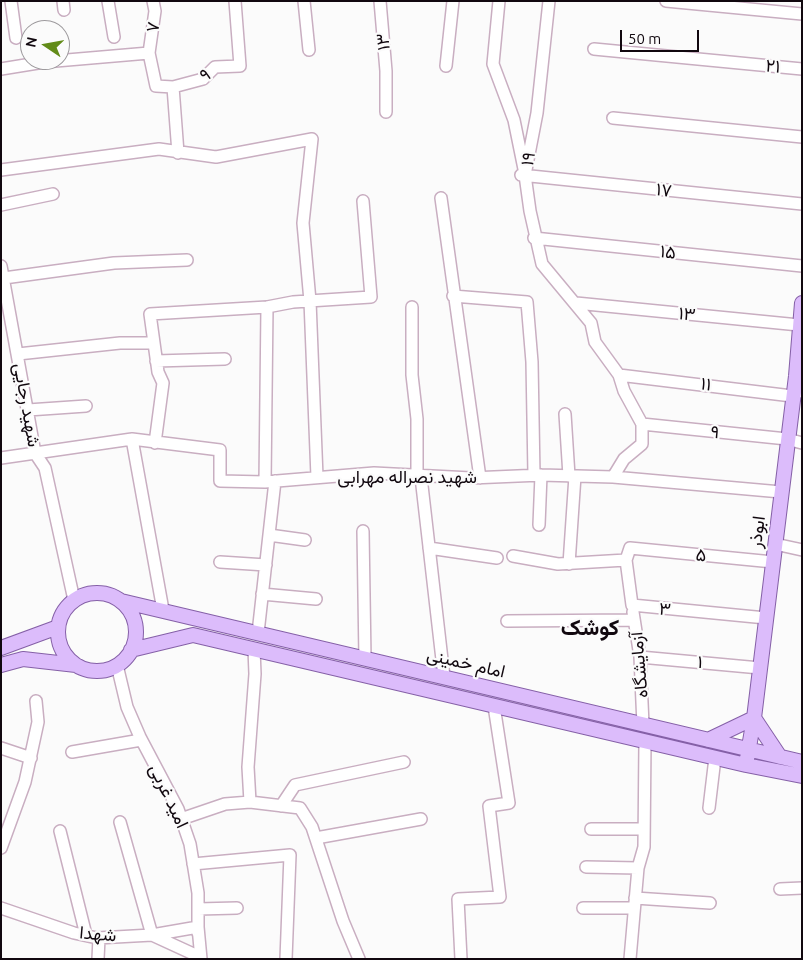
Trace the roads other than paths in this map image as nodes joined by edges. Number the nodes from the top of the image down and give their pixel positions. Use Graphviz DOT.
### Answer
graph roads {
  1 [pos="10,1"];
  2 [pos="108,1"];
  3 [pos="153,1"];
  4 [pos="236,1"];
  5 [pos="304,1"];
  6 [pos="380,1"];
  7 [pos="453,1"];
  8 [pos="499,1"];
  9 [pos="549,1"];
  10 [pos="666,1"];
  11 [pos="802,14"];
  12 [pos="114,37"];
  13 [pos="16,38"];
  14 [pos="594,49"];
  15 [pos="309,50"];
  16 [pos="149,54"];
  17 [pos="446,66"];
  18 [pos="802,69"];
  19 [pos="1,70"];
  20 [pos="173,87"];
  21 [pos="386,112"];
  22 [pos="613,118"];
  23 [pos="802,137"];
  24 [pos="178,152"];
  25 [pos="1,170"];
  26 [pos="523,175"];
  27 [pos="53,194"];
  28 [pos="441,198"];
  29 [pos="363,200"];
  30 [pos="802,204"];
  31 [pos="1,205"];
  32 [pos="536,238"];
  33 [pos="187,260"];
  34 [pos="1,266"];
  35 [pos="802,266"];
  36 [pos="4,278"];
  37 [pos="454,296"];
  38 [pos="310,300"];
  39 [pos="576,303"];
  40 [pos="802,303"];
  41 [pos="268,307"];
  42 [pos="412,307"];
  43 [pos="7,323"];
  44 [pos="799,325"];
  45 [pos="154,343"];
  46 [pos="18,354"];
  47 [pos="225,359"];
  48 [pos="156,361"];
  49 [pos="619,375"];
  50 [pos="799,376"];
  51 [pos="797,393"];
  52 [pos="86,406"];
  53 [pos="28,410"];
  54 [pos="564,414"];
  55 [pos="642,424"];
  56 [pos="132,439"];
  57 [pos="787,440"];
  58 [pos="155,443"];
  59 [pos="802,443"];
  60 [pos="35,453"];
  61 [pos="1,458"];
  62 [pos="538,475"];
  63 [pos="572,476"];
  64 [pos="317,477"];
  65 [pos="419,477"];
  66 [pos="613,477"];
  67 [pos="480,478"];
  68 [pos="270,481"];
  69 [pos="781,492"];
  70 [pos="540,525"];
  71 [pos="363,531"];
  72 [pos="269,535"];
  73 [pos="305,540"];
  74 [pos="775,544"];
  75 [pos="429,548"];
  76 [pos="802,550"];
  77 [pos="513,556"];
  78 [pos="497,558"];
  79 [pos="626,560"];
  80 [pos="220,562"];
  81 [pos="773,562"];
  82 [pos="569,564"];
  83 [pos="266,565"];
  84 [pos="262,594"];
  85 [pos="316,599"];
  86 [pos="74,600"];
  87 [pos="121,601"];
  88 [pos="632,605"];
  89 [pos="162,610"];
  90 [pos="766,618"];
  91 [pos="634,620"];
  92 [pos="507,621"];
  93 [pos="58,627"];
  94 [pos="258,633"];
  95 [pos="1,648"];
  96 [pos="254,649"];
  97 [pos="131,650"];
  98 [pos="640,656"];
  99 [pos="365,658"];
  100 [pos="76,664"];
  101 [pos="1,665"];
  102 [pos="117,665"];
  103 [pos="760,668"];
  104 [pos="444,677"];
  105 [pos="36,701"];
  106 [pos="494,706"];
  107 [pos="754,718"];
  108 [pos="643,724"];
  109 [pos="142,740"];
  110 [pos="708,740"];
  111 [pos="645,742"];
  112 [pos="1,748"];
  113 [pos="749,750"];
  114 [pos="72,752"];
  115 [pos="780,757"];
  116 [pos="31,758"];
  117 [pos="715,758"];
  118 [pos="404,762"];
  119 [pos="802,762"];
  120 [pos="746,766"];
  121 [pos="802,776"];
  122 [pos="250,802"];
  123 [pos="282,806"];
  124 [pos="709,808"];
  125 [pos="181,818"];
  126 [pos="421,818"];
  127 [pos="120,822"];
  128 [pos="591,829"];
  129 [pos="643,829"];
  130 [pos="60,831"];
  131 [pos="316,838"];
  132 [pos="1,848"];
  133 [pos="193,864"];
  134 [pos="586,867"];
  135 [pos="638,868"];
  136 [pos="802,888"];
  137 [pos="780,889"];
  138 [pos="635,903"];
  139 [pos="710,903"];
  140 [pos="1,908"];
  141 [pos="237,908"];
  142 [pos="583,908"];
  143 [pos="198,909"];
  144 [pos="198,930"];
  145 [pos="152,935"];
  146 [pos="86,936"];
  147 [pos="99,938"];
  148 [pos="201,958"];
  149 [pos="98,959"];
  150 [pos="286,959"];
  151 [pos="359,959"];
  152 [pos="461,959"];
  153 [pos="630,959"];
  1 -- 13 [label="street"];
  2 -- 12 [label="street"];
  3 -- 16 [label="street, ۷"];
  4 -- 20 [label="street, ۹"];
  5 -- 15 [label="street"];
  6 -- 21 [label="street, ۱۳"];
  7 -- 17 [label="street"];
  8 -- 26 [label="street"];
  9 -- 26 [label="street, ۱۹"];
  10 -- 11 [label="street"];
  14 -- 18 [label="street, ۲۱"];
  16 -- 19 [label="street"];
  16 -- 20 [label="street"];
  20 -- 24 [label="street"];
  22 -- 23 [label="street"];
  24 -- 25 [label="street"];
  24 -- 38 [label="street"];
  26 -- 30 [label="street, ۱۷"];
  26 -- 32 [label="street, ۱۹"];
  27 -- 31 [label="street"];
  28 -- 37 [label="street"];
  29 -- 38 [label="street"];
  32 -- 35 [label="street, ۱۵"];
  32 -- 39 [label="street, ۱۹"];
  33 -- 36 [label="street"];
  34 -- 36 [label="street, شهید رجایی"];
  36 -- 43 [label="street, شهید رجایی"];
  37 -- 62 [label="street"];
  37 -- 67 [label="street"];
  38 -- 41 [label="street"];
  38 -- 64 [label="street"];
  39 -- 44 [label="street, ۱۳"];
  39 -- 49 [label="street, ۱۹"];
  40 -- 44 [label="main road, ابوذر"];
  41 -- 45 [label="street"];
  41 -- 68 [label="street"];
  42 -- 65 [label="street"];
  43 -- 46 [label="street, شهید رجایی"];
  44 -- 50 [label="main road, ابوذر"];
  45 -- 46 [label="street"];
  45 -- 48 [label="street"];
  46 -- 53 [label="street, شهید رجایی"];
  47 -- 48 [label="street"];
  48 -- 58 [label="street"];
  49 -- 51 [label="street, ۱۱"];
  49 -- 55 [label="street, ۱۹"];
  50 -- 51 [label="main road, ابوذر"];
  51 -- 57 [label="main road, ابوذر"];
  52 -- 53 [label="street"];
  53 -- 60 [label="street, شهید رجایی"];
  54 -- 63 [label="street"];
  55 -- 57 [label="street, ۹"];
  55 -- 66 [label="street"];
  56 -- 58 [label="street, شهید نصراله مهرابی"];
  56 -- 60 [label="street, شهید نصراله مهرابی"];
  56 -- 89 [label="street"];
  57 -- 59 [label="street, ۹"];
  57 -- 69 [label="main road, ابوذر"];
  58 -- 68 [label="street, شهید نصراله مهرابی"];
  60 -- 61 [label="street, شهید نصراله مهرابی"];
  60 -- 86 [label="street, شهید رجایی"];
  62 -- 63 [label="street, شهید نصراله مهرابی"];
  62 -- 67 [label="street, شهید نصراله مهرابی"];
  62 -- 70 [label="street"];
  63 -- 66 [label="street, شهید نصراله مهرابی"];
  63 -- 82 [label="street"];
  64 -- 65 [label="street, شهید نصراله مهرابی"];
  64 -- 68 [label="street, شهید نصراله مهرابی"];
  65 -- 67 [label="street, شهید نصراله مهرابی"];
  65 -- 75 [label="street"];
  66 -- 69 [label="street, شهید نصراله مهرابی"];
  68 -- 72 [label="street"];
  69 -- 74 [label="main road, ابوذر"];
  71 -- 99 [label="street"];
  72 -- 73 [label="street"];
  72 -- 83 [label="street"];
  74 -- 76 [label="street"];
  74 -- 81 [label="main road, ابوذر"];
  75 -- 78 [label="street"];
  75 -- 104 [label="street"];
  77 -- 82 [label="street"];
  79 -- 81 [label="street, ۵"];
  79 -- 82 [label="street"];
  79 -- 88 [label="street"];
  80 -- 83 [label="street"];
  81 -- 90 [label="main road, ابوذر"];
  83 -- 84 [label="street"];
  84 -- 85 [label="street"];
  84 -- 94 [label="street"];
  86 -- 87 [label="main road"];
  86 -- 93 [label="main road"];
  87 -- 89 [label="main road, امام خمینی"];
  87 -- 97 [label="main road"];
  88 -- 90 [label="street, ۳"];
  88 -- 91 [label="street, آزمایشگاه"];
  89 -- 94 [label="main road, امام خمینی"];
  90 -- 103 [label="main road, ابوذر"];
  91 -- 92 [label="street"];
  91 -- 98 [label="street, آزمایشگاه"];
  93 -- 95 [label="main road"];
  93 -- 100 [label="main road"];
  94 -- 99 [label="main road, امام خمینی"];
  96 -- 97 [label="main road, امام خمینی"];
  96 -- 106 [label="main road, امام خمینی"];
  96 -- 122 [label="street"];
  97 -- 102 [label="main road"];
  98 -- 103 [label="street, ۱"];
  98 -- 108 [label="street, آزمایشگاه"];
  99 -- 104 [label="main road, امام خمینی"];
  100 -- 101 [label="main road"];
  100 -- 102 [label="main road"];
  102 -- 109 [label="street, امید غربی"];
  103 -- 107 [label="main road, ابوذر"];
  104 -- 108 [label="main road, امام خمینی"];
  105 -- 116 [label="street"];
  106 -- 111 [label="main road, امام خمینی"];
  106 -- 152 [label="street"];
  107 -- 110 [label="main road"];
  107 -- 113 [label="main road, ابوذر"];
  107 -- 115 [label="main road"];
  108 -- 110 [label="main road, امام خمینی"];
  109 -- 114 [label="street"];
  109 -- 125 [label="street, امید غربی"];
  110 -- 113 [label="main road, امام خمینی"];
  111 -- 117 [label="main road, امام خمینی"];
  111 -- 129 [label="street"];
  112 -- 116 [label="street"];
  113 -- 115 [label="main road, امام خمینی"];
  113 -- 120 [label="main road, ابوذر"];
  115 -- 119 [label="main road, امام خمینی"];
  116 -- 132 [label="street"];
  117 -- 120 [label="main road, امام خمینی"];
  117 -- 124 [label="street"];
  118 -- 123 [label="street"];
  120 -- 121 [label="main road, امام خمینی"];
  122 -- 123 [label="street"];
  122 -- 125 [label="street"];
  123 -- 131 [label="street"];
  125 -- 133 [label="street, امید غربی"];
  126 -- 131 [label="street"];
  127 -- 145 [label="street"];
  128 -- 129 [label="street"];
  129 -- 135 [label="street"];
  130 -- 146 [label="street"];
  131 -- 151 [label="street"];
  133 -- 143 [label="street, امید غربی"];
  133 -- 150 [label="street"];
  134 -- 135 [label="street"];
  135 -- 138 [label="street"];
  136 -- 137 [label="street"];
  138 -- 139 [label="street"];
  138 -- 142 [label="street"];
  138 -- 153 [label="street"];
  140 -- 146 [label="street, شهدا"];
  141 -- 143 [label="street"];
  143 -- 144 [label="street, امید غربی"];
  144 -- 145 [label="street, شهدا"];
  144 -- 148 [label="street, امید غربی"];
  145 -- 147 [label="street, شهدا"];
  145 -- 148 [label="street"];
  146 -- 147 [label="street, شهدا"];
  147 -- 149 [label="street"];
}
